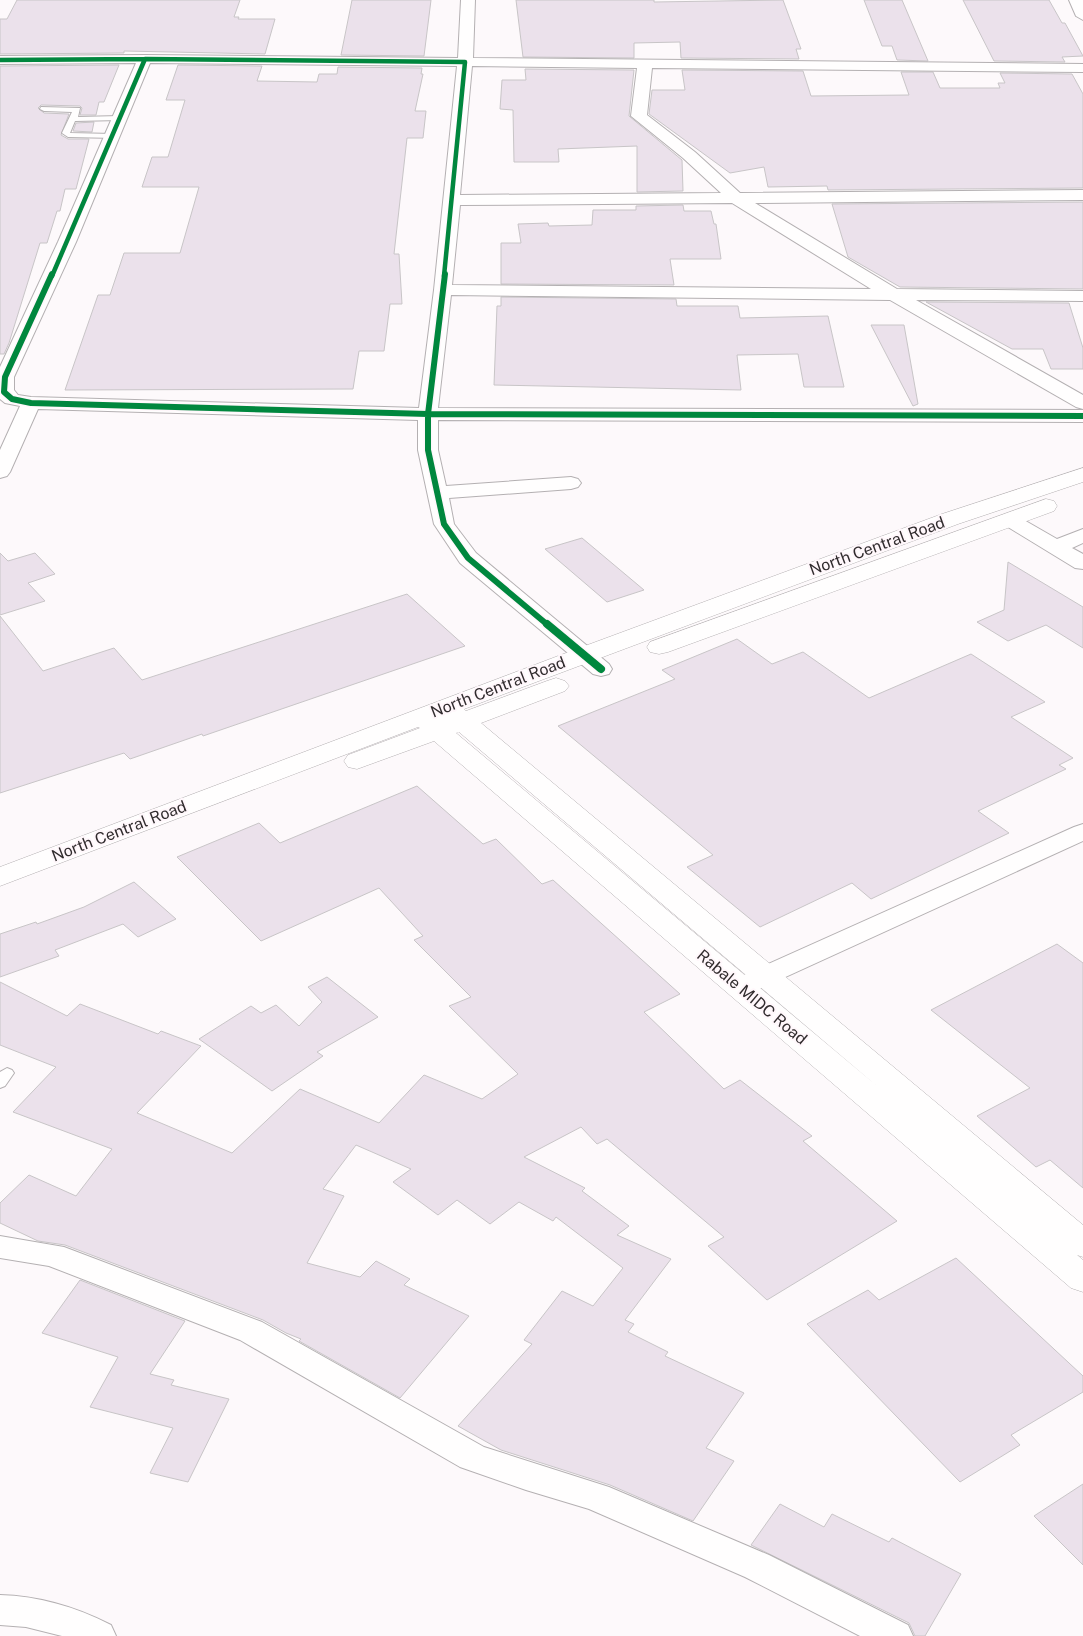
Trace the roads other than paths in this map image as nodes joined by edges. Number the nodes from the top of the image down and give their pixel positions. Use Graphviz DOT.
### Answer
graph roads {
  1 [pos="468,0"];
  2 [pos="1076,0"];
  3 [pos="1083,16"];
  4 [pos="146,59"];
  5 [pos="0,60"];
  6 [pos="465,62"];
  7 [pos="646,64"];
  8 [pos="1083,68"];
  9 [pos="44,109"];
  10 [pos="120,118"];
  11 [pos="74,119"];
  12 [pos="112,136"];
  13 [pos="1083,195"];
  14 [pos="736,198"];
  15 [pos="451,200"];
  16 [pos="443,290"];
  17 [pos="895,294"];
  18 [pos="1083,296"];
  19 [pos="31,403"];
  20 [pos="1083,403"];
  21 [pos="428,414"];
  22 [pos="1083,416"];
  23 [pos="21,426"];
  24 [pos="0,428"];
  25 [pos="0,472"];
  26 [pos="1083,475"];
  27 [pos="571,484"];
  28 [pos="437,493"];
  29 [pos="1083,493"];
  30 [pos="1010,520"];
  31 [pos="1083,535"];
  32 [pos="1056,547"];
  33 [pos="1083,563"];
  34 [pos="592,662"];
  35 [pos="442,719"];
  36 [pos="1083,832"];
  37 [pos="0,877"];
  38 [pos="0,891"];
  39 [pos="753,981"];
  40 [pos="0,1247"];
  41 [pos="1081,1266"];
  42 [pos="0,1610"];
  43 [pos="98,1636"];
  44 [pos="895,1636"];
  1 -- 6 [label="street"];
  2 -- 3 [label="street"];
  4 -- 5 [label="street"];
  4 -- 6 [label="street"];
  4 -- 10 [label="street"];
  6 -- 7 [label="street"];
  6 -- 15 [label="street"];
  7 -- 8 [label="street"];
  7 -- 14 [label="street"];
  9 -- 11 [label="lane"];
  10 -- 11 [label="lane"];
  10 -- 12 [label="street"];
  11 -- 12 [label="lane"];
  12 -- 19 [label="street"];
  13 -- 14 [label="street"];
  14 -- 15 [label="street"];
  14 -- 17 [label="street"];
  15 -- 16 [label="street"];
  16 -- 17 [label="street"];
  16 -- 21 [label="street"];
  17 -- 18 [label="street"];
  17 -- 20 [label="street"];
  19 -- 21 [label="street"];
  19 -- 23 [label="street"];
  21 -- 22 [label="street"];
  21 -- 28 [label="street"];
  23 -- 24 [label="street"];
  23 -- 25 [label="street"];
  26 -- 34 [label="main road, North Central Road"];
  27 -- 28 [label="street"];
  28 -- 34 [label="street"];
  29 -- 30 [label="main road, North Central Road"];
  30 -- 32 [label="street"];
  30 -- 34 [label="main road, North Central Road"];
  31 -- 32 [label="street"];
  32 -- 33 [label="street"];
  34 -- 35 [label="main road, North Central Road"];
  35 -- 37 [label="main road, North Central Road"];
  35 -- 38 [label="main road, North Central Road"];
  35 -- 39 [label="main road, Rabale MIDC Road"];
  36 -- 39 [label="street"];
  39 -- 41 [label="main road, Rabale MIDC Road"];
  40 -- 44 [label="street"];
  42 -- 43 [label="street"];
}
